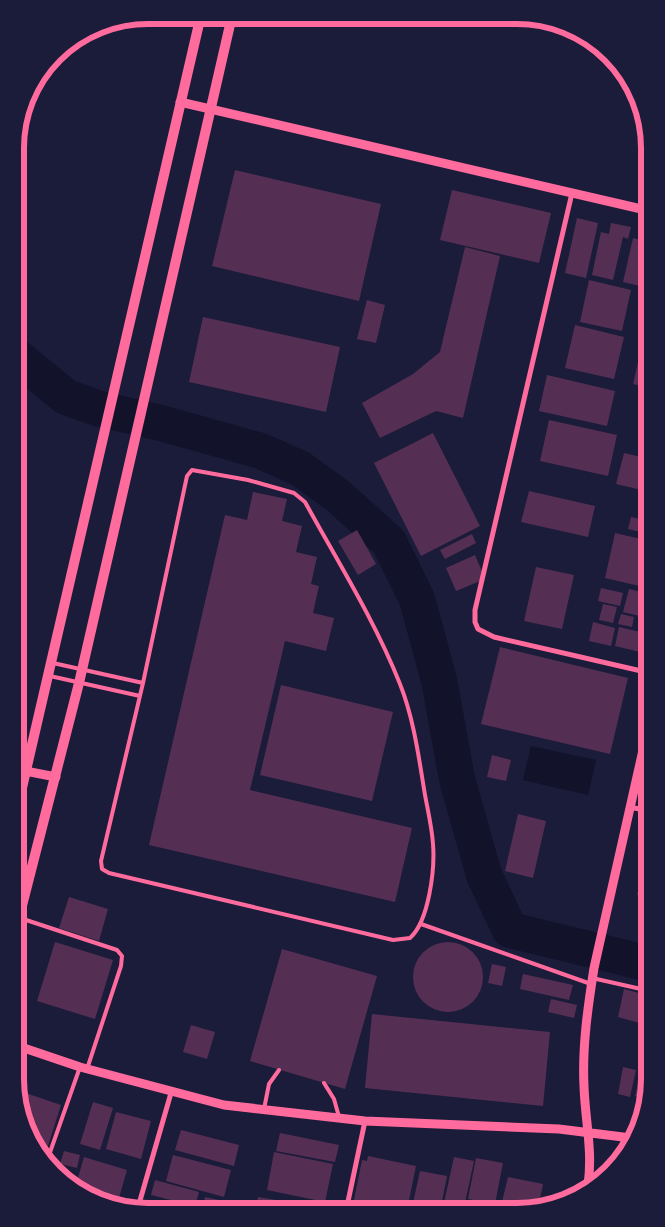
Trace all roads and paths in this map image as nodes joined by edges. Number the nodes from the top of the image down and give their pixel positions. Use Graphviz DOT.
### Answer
graph roads {
  1 [pos="199,24"];
  2 [pos="230,24"];
  3 [pos="180,102"];
  4 [pos="211,108"];
  5 [pos="572,193"];
  6 [pos="641,209"];
  7 [pos="53,663"];
  8 [pos="82,669"];
  9 [pos="641,671"];
  10 [pos="50,676"];
  11 [pos="79,683"];
  12 [pos="143,683"];
  13 [pos="140,696"];
  14 [pos="641,757"];
  15 [pos="24,770"];
  16 [pos="27,770"];
  17 [pos="56,777"];
  18 [pos="24,782"];
  19 [pos="629,807"];
  20 [pos="641,809"];
  21 [pos="24,902"];
  22 [pos="24,919"];
  23 [pos="421,924"];
  24 [pos="592,981"];
  25 [pos="641,989"];
  26 [pos="24,1048"];
  27 [pos="84,1068"];
  28 [pos="279,1070"];
  29 [pos="324,1083"];
  30 [pos="171,1093"];
  31 [pos="264,1110"];
  32 [pos="339,1118"];
  33 [pos="365,1121"];
  34 [pos="588,1132"];
  35 [pos="627,1137"];
  36 [pos="49,1154"];
  37 [pos="589,1180"];
  38 [pos="139,1203"];
  39 [pos="348,1203"];
  1 -- 3 [label="main road"];
  2 -- 4 [label="main road"];
  3 -- 4 [label="street"];
  3 -- 7 [label="main road"];
  4 -- 5 [label="street"];
  4 -- 8 [label="main road"];
  5 -- 6 [label="street"];
  5 -- 9 [label="street"];
  7 -- 8 [label="lane"];
  7 -- 10 [label="main road"];
  8 -- 11 [label="main road"];
  8 -- 12 [label="lane"];
  10 -- 11 [label="lane"];
  10 -- 16 [label="main road"];
  11 -- 13 [label="lane"];
  11 -- 17 [label="main road"];
  12 -- 13 [label="lane"];
  12 -- 23 [label="lane"];
  13 -- 23 [label="lane"];
  14 -- 19 [label="street"];
  15 -- 16 [label="street"];
  16 -- 17 [label="street"];
  16 -- 18 [label="main road"];
  17 -- 21 [label="main road"];
  19 -- 20 [label="street"];
  19 -- 24 [label="street"];
  22 -- 27 [label="lane"];
  23 -- 24 [label="lane"];
  24 -- 25 [label="lane"];
  24 -- 34 [label="street"];
  26 -- 27 [label="street"];
  27 -- 30 [label="street"];
  27 -- 36 [label="lane"];
  28 -- 31 [label="lane"];
  29 -- 32 [label="lane"];
  30 -- 31 [label="street"];
  30 -- 38 [label="street"];
  31 -- 32 [label="street"];
  32 -- 33 [label="street"];
  33 -- 34 [label="street"];
  33 -- 39 [label="street"];
  34 -- 35 [label="street"];
  34 -- 37 [label="street"];
}
